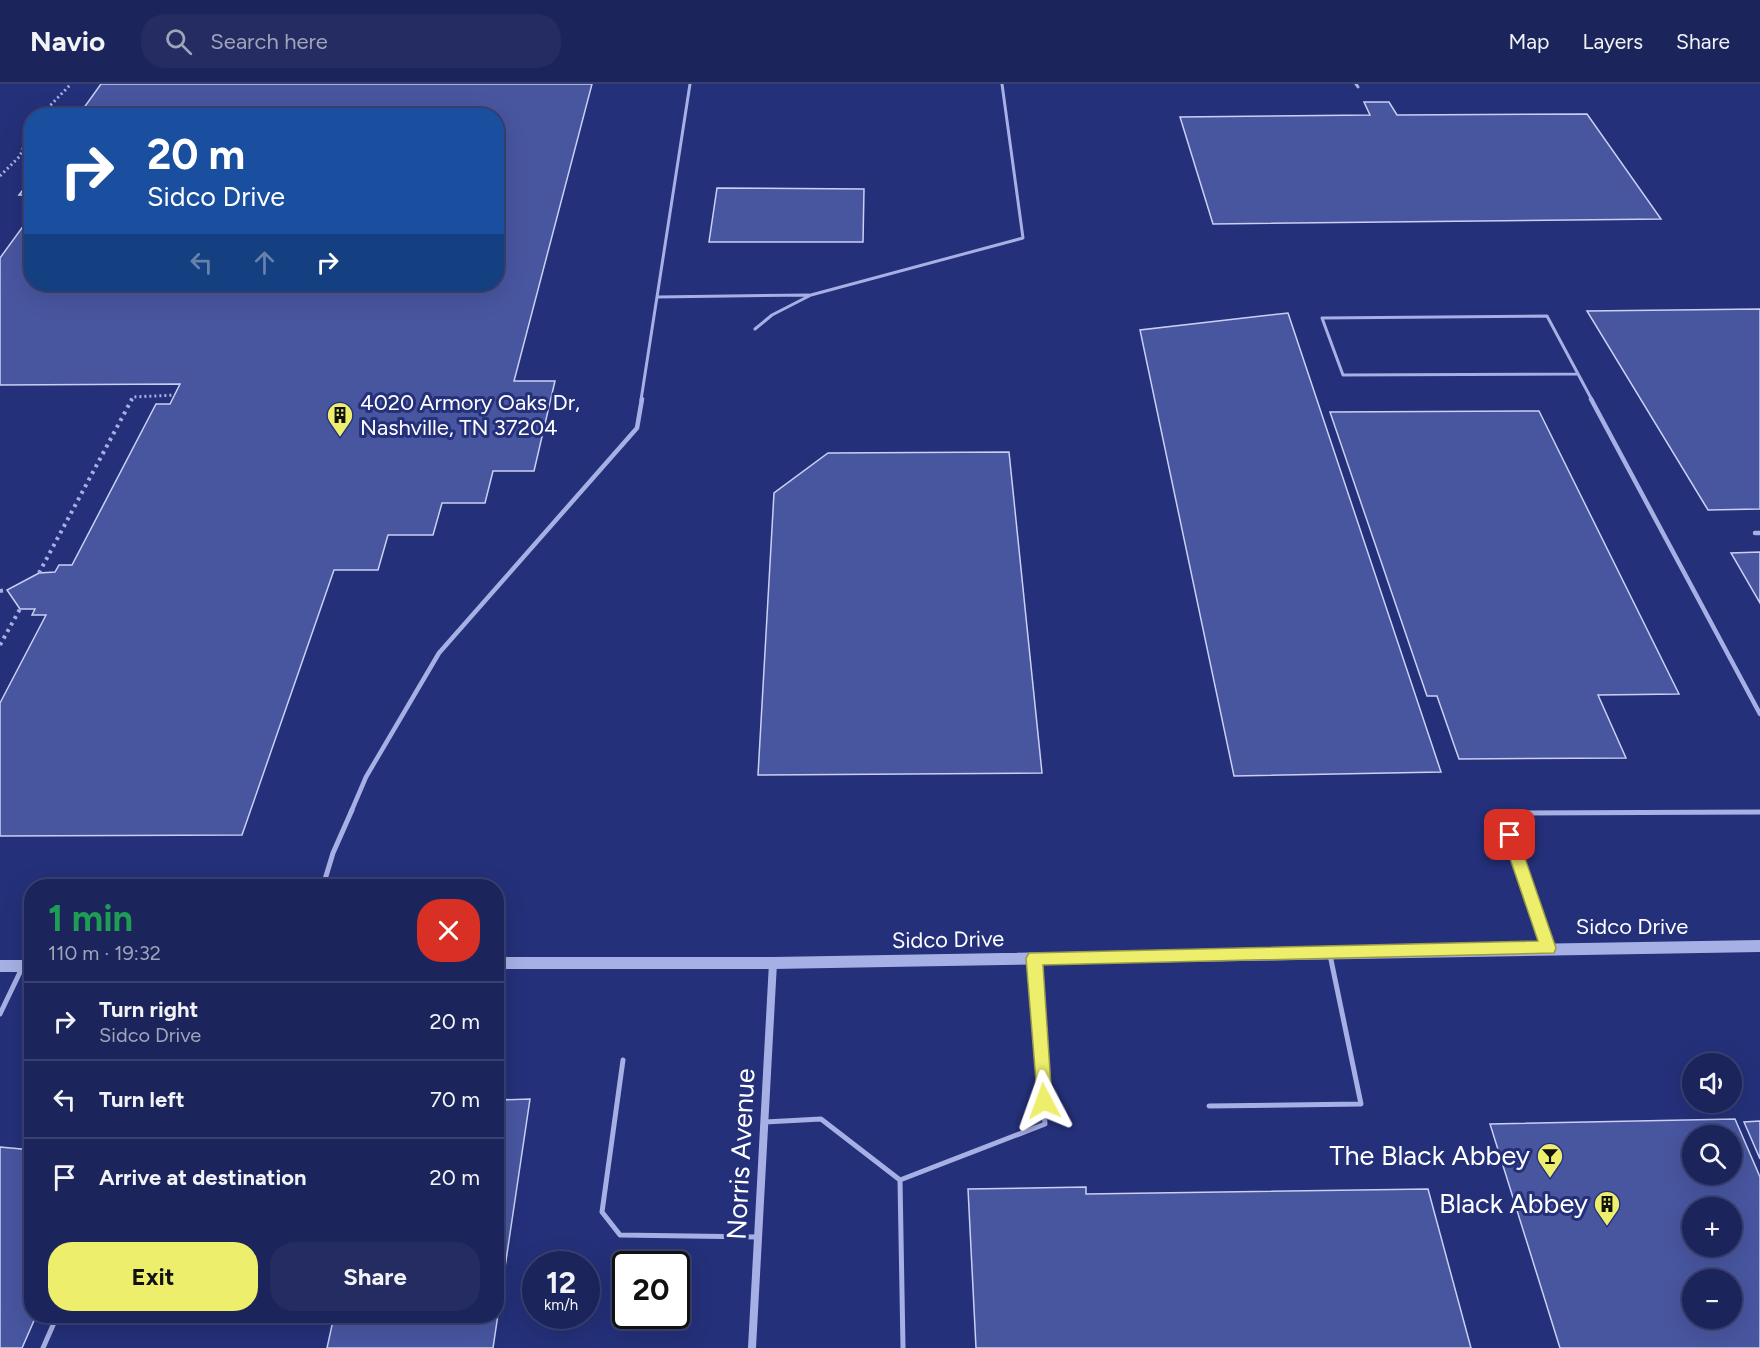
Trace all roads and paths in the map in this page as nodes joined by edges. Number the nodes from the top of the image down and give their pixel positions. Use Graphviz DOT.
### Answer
graph roads {
  1 [pos="70,84"];
  2 [pos="690,84"];
  3 [pos="1002,84"];
  4 [pos="48,108"];
  5 [pos="24,146"];
  6 [pos="0,176"];
  7 [pos="812,295"];
  8 [pos="657,297"];
  9 [pos="755,328"];
  10 [pos="1577,374"];
  11 [pos="175,395"];
  12 [pos="39,573"];
  13 [pos="7,590"];
  14 [pos="0,591"];
  15 [pos="20,609"];
  16 [pos="0,645"];
  17 [pos="1760,714"];
  18 [pos="1760,812"];
  19 [pos="326,879"];
  20 [pos="1760,946"];
  21 [pos="1548,948"];
  22 [pos="1329,952"];
  23 [pos="1034,958"];
  24 [pos="504,963"];
  25 [pos="773,963"];
  26 [pos="0,966"];
  27 [pos="24,966"];
  28 [pos="24,971"];
  29 [pos="0,1014"];
  30 [pos="623,1060"];
  31 [pos="1209,1106"];
  32 [pos="764,1122"];
  33 [pos="900,1180"];
  34 [pos="758,1237"];
  35 [pos="54,1323"];
  36 [pos="43,1348"];
  37 [pos="752,1348"];
  38 [pos="903,1348"];
  1 -- 4 [label="path"];
  2 -- 8 [label="lane"];
  3 -- 7 [label="lane"];
  5 -- 6 [label="path"];
  7 -- 8 [label="lane"];
  7 -- 9 [label="lane"];
  8 -- 19 [label="lane"];
  10 -- 10 [label="lane"];
  10 -- 17 [label="lane"];
  11 -- 12 [label="path"];
  13 -- 14 [label="path"];
  15 -- 16 [label="path"];
  18 -- 21 [label="lane"];
  20 -- 21 [label="street, Sidco Drive"];
  21 -- 22 [label="street, Sidco Drive"];
  22 -- 23 [label="street, Sidco Drive"];
  22 -- 31 [label="lane"];
  23 -- 25 [label="street, Sidco Drive"];
  23 -- 33 [label="lane"];
  24 -- 25 [label="street, Sidco Drive"];
  25 -- 32 [label="street, Norris Avenue"];
  26 -- 27 [label="street"];
  28 -- 29 [label="lane"];
  30 -- 34 [label="lane"];
  32 -- 33 [label="lane"];
  32 -- 34 [label="street, Norris Avenue"];
  33 -- 38 [label="lane"];
  34 -- 37 [label="street, Norris Avenue"];
  35 -- 36 [label="lane"];
}
